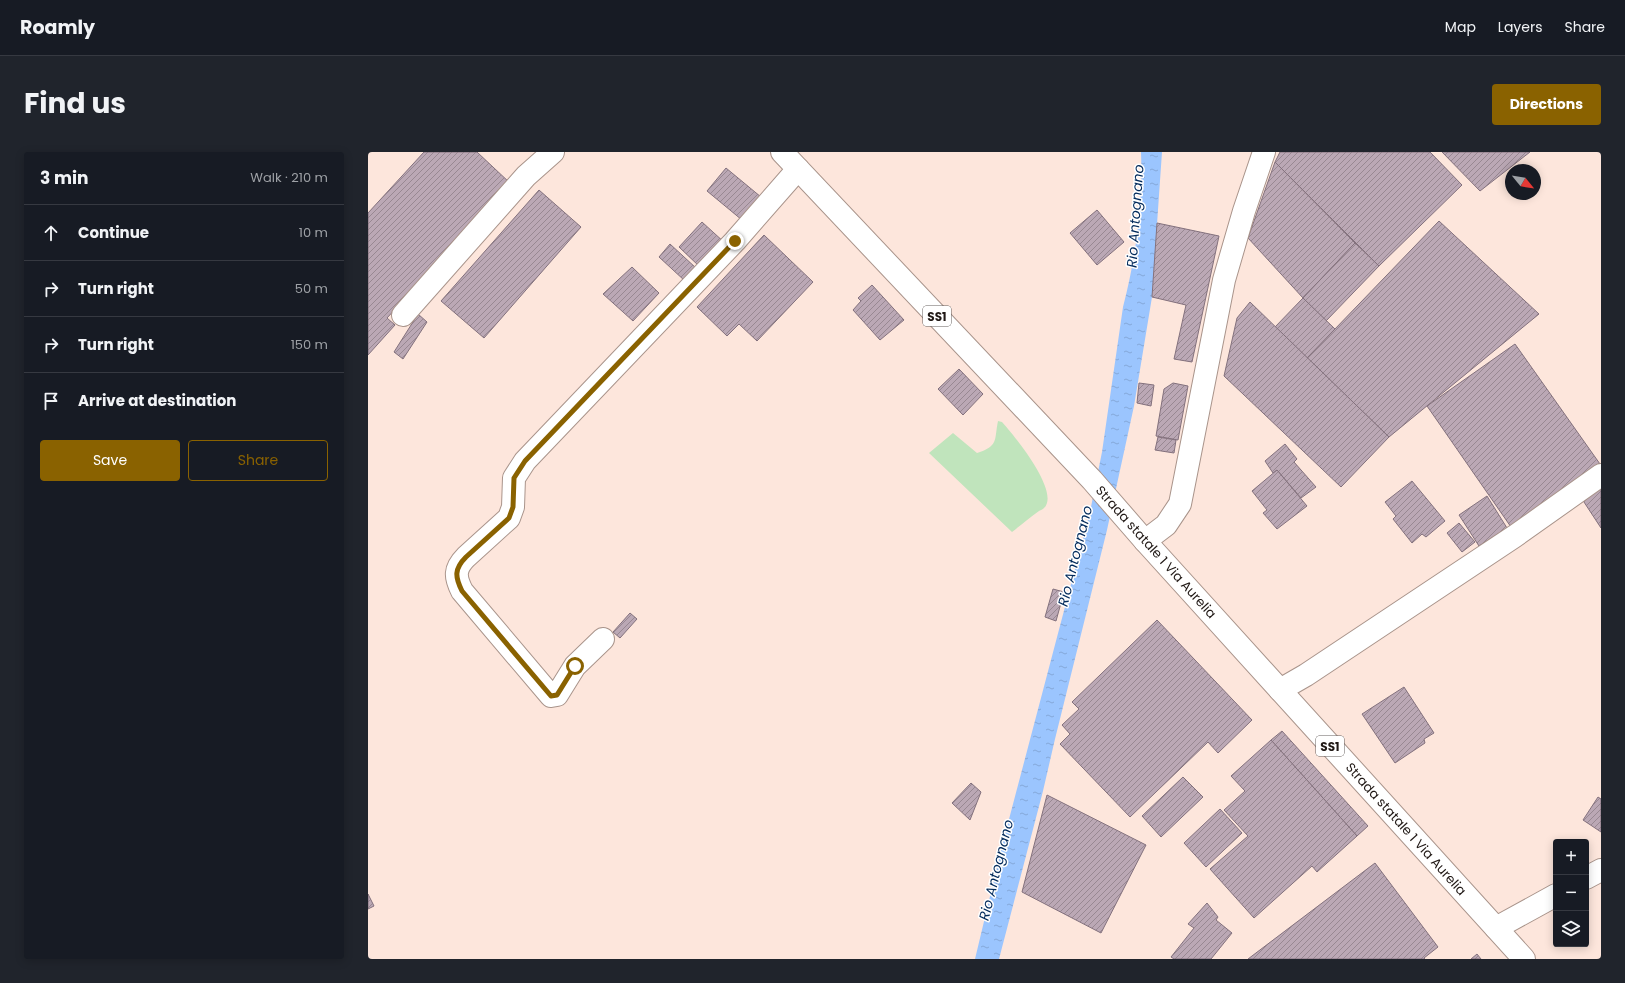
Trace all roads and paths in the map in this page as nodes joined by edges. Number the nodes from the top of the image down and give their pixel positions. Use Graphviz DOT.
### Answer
graph roads {
  1 [pos="553,152"];
  2 [pos="1264,152"];
  3 [pos="785,157"];
  4 [pos="403,315"];
  5 [pos="1601,476"];
  6 [pos="1141,537"];
  7 [pos="603,639"];
  8 [pos="1280,690"];
  9 [pos="1601,870"];
  10 [pos="1589,876"];
  11 [pos="1553,897"];
  12 [pos="1496,928"];
  13 [pos="1524,959"];
  1 -- 4 [label="main road"];
  2 -- 6 [label="main road"];
  3 -- 6 [label="main road, Strada statale 1 Via Aurelia / SS1"];
  3 -- 7 [label="main road"];
  5 -- 8 [label="main road"];
  6 -- 8 [label="main road, Strada statale 1 Via Aurelia / SS1"];
  8 -- 12 [label="main road, Strada statale 1 Via Aurelia / SS1"];
  9 -- 10 [label="main road"];
  11 -- 12 [label="main road"];
  12 -- 13 [label="main road, Strada statale 1 Via Aurelia / SS1"];
}
